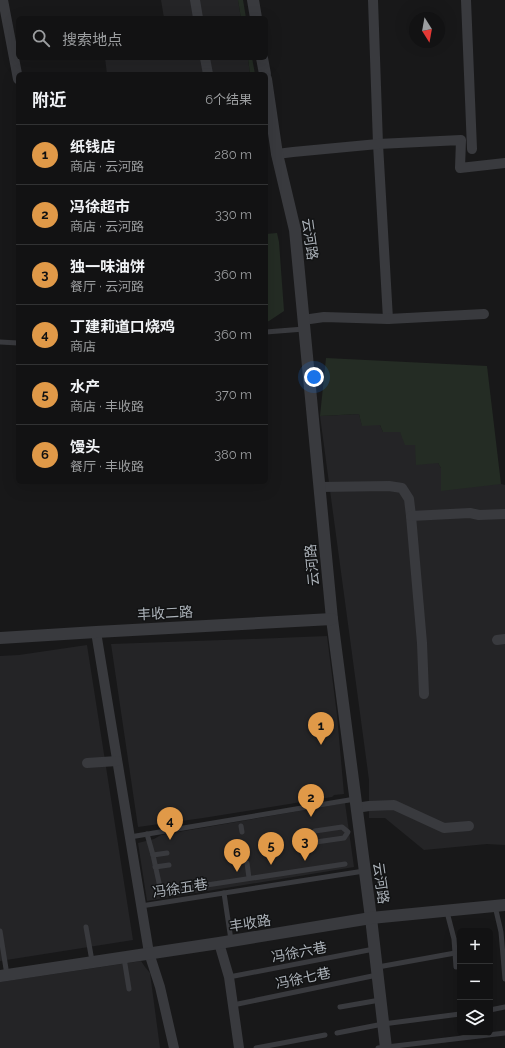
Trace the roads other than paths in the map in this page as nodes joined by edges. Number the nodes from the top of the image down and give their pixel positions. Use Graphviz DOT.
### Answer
graph roads {
  1 [pos="3,0"];
  2 [pos="196,0"];
  3 [pos="253,0"];
  4 [pos="373,0"];
  5 [pos="466,0"];
  6 [pos="198,16"];
  7 [pos="256,16"];
  8 [pos="205,60"];
  9 [pos="262,60"];
  10 [pos="17,72"];
  11 [pos="208,72"];
  12 [pos="265,72"];
  13 [pos="268,92"];
  14 [pos="378,144"];
  15 [pos="472,149"];
  16 [pos="278,154"];
  17 [pos="505,163"];
  18 [pos="484,314"];
  19 [pos="388,319"];
  20 [pos="304,324"];
  21 [pos="268,332"];
  22 [pos="0,342"];
  23 [pos="16,343"];
  24 [pos="320,487"];
  25 [pos="505,514"];
  26 [pos="412,516"];
  27 [pos="332,619"];
  28 [pos="96,632"];
  29 [pos="0,638"];
  30 [pos="424,694"];
  31 [pos="117,761"];
  32 [pos="87,762"];
  33 [pos="356,804"];
  34 [pos="241,826"];
  35 [pos="469,826"];
  36 [pos="315,831"];
  37 [pos="242,832"];
  38 [pos="147,834"];
  39 [pos="130,837"];
  40 [pos="316,842"];
  41 [pos="167,853"];
  42 [pos="153,855"];
  43 [pos="246,863"];
  44 [pos="345,864"];
  45 [pos="169,865"];
  46 [pos="155,867"];
  47 [pos="364,871"];
  48 [pos="249,878"];
  49 [pos="224,893"];
  50 [pos="500,905"];
  51 [pos="141,906"];
  52 [pos="447,911"];
  53 [pos="371,918"];
  54 [pos="86,927"];
  55 [pos="0,932"];
  56 [pos="232,941"];
  57 [pos="219,943"];
  58 [pos="374,949"];
  59 [pos="149,953"];
  60 [pos="455,953"];
  61 [pos="124,957"];
  62 [pos="92,962"];
  63 [pos="456,967"];
  64 [pos="377,971"];
  65 [pos="4,976"];
  66 [pos="229,977"];
  67 [pos="505,978"];
  68 [pos="129,989"];
  69 [pos="380,1000"];
  70 [pos="233,1005"];
  71 [pos="340,1007"];
  72 [pos="505,1007"];
  73 [pos="493,1009"];
  74 [pos="457,1014"];
  75 [pos="383,1024"];
  76 [pos="337,1033"];
  77 [pos="505,1033"];
  78 [pos="325,1035"];
  79 [pos="383,1047"];
  80 [pos="174,1048"];
  81 [pos="239,1048"];
  82 [pos="256,1048"];
  1 -- 10 [label="street"];
  2 -- 6 [label="street"];
  3 -- 7 [label="street"];
  4 -- 14 [label="street"];
  5 -- 15 [label="street"];
  8 -- 11 [label="street"];
  9 -- 12 [label="street"];
  13 -- 16 [label="street, 云河路"];
  14 -- 16 [label="street"];
  14 -- 17 [label="street"];
  14 -- 19 [label="street"];
  16 -- 20 [label="street, 云河路"];
  18 -- 19 [label="street"];
  19 -- 20 [label="street"];
  20 -- 21 [label="lane"];
  20 -- 24 [label="street, 云河路"];
  22 -- 23 [label="lane"];
  24 -- 26 [label="street"];
  24 -- 27 [label="street, 云河路"];
  25 -- 26 [label="street"];
  26 -- 30 [label="street"];
  27 -- 28 [label="street, 丰收二路"];
  27 -- 33 [label="street, 云河路"];
  28 -- 29 [label="street, 丰收二路"];
  28 -- 31 [label="street"];
  31 -- 32 [label="street"];
  31 -- 39 [label="street"];
  33 -- 35 [label="street"];
  33 -- 38 [label="lane"];
  33 -- 47 [label="street, 云河路"];
  34 -- 37 [label="lane"];
  36 -- 40 [label="lane"];
  38 -- 39 [label="lane"];
  38 -- 42 [label="lane"];
  39 -- 51 [label="street"];
  41 -- 42 [label="lane"];
  42 -- 46 [label="lane"];
  43 -- 48 [label="lane"];
  44 -- 48 [label="lane"];
  45 -- 46 [label="lane"];
  46 -- 48 [label="lane"];
  47 -- 49 [label="lane, 冯徐五巷"];
  47 -- 53 [label="street, 云河路"];
  49 -- 51 [label="lane, 冯徐五巷"];
  49 -- 56 [label="lane"];
  50 -- 52 [label="street, 丰收路"];
  50 -- 67 [label="lane"];
  51 -- 59 [label="street"];
  52 -- 53 [label="street, 丰收路"];
  52 -- 60 [label="lane"];
  53 -- 56 [label="street, 丰收路"];
  53 -- 58 [label="street, 云河路"];
  54 -- 62 [label="lane"];
  55 -- 65 [label="lane"];
  56 -- 57 [label="street, 丰收路"];
  57 -- 59 [label="street, 丰收路"];
  57 -- 66 [label="street"];
  58 -- 64 [label="street, 云河路"];
  58 -- 66 [label="lane, 冯徐六巷"];
  59 -- 61 [label="street, 丰收路"];
  59 -- 80 [label="street"];
  60 -- 63 [label="lane"];
  60 -- 64 [label="lane, 冯徐七巷"];
  61 -- 62 [label="street, 丰收路"];
  61 -- 68 [label="lane"];
  62 -- 65 [label="street, 丰收路"];
  64 -- 69 [label="street, 云河路"];
  64 -- 70 [label="lane, 冯徐七巷"];
  66 -- 70 [label="street"];
  69 -- 71 [label="lane"];
  69 -- 75 [label="street, 云河路"];
  70 -- 81 [label="street"];
  72 -- 73 [label="lane"];
  74 -- 75 [label="lane"];
  75 -- 76 [label="lane"];
  75 -- 79 [label="street, 云河路"];
  77 -- 79 [label="lane"];
  78 -- 82 [label="lane"];
}
